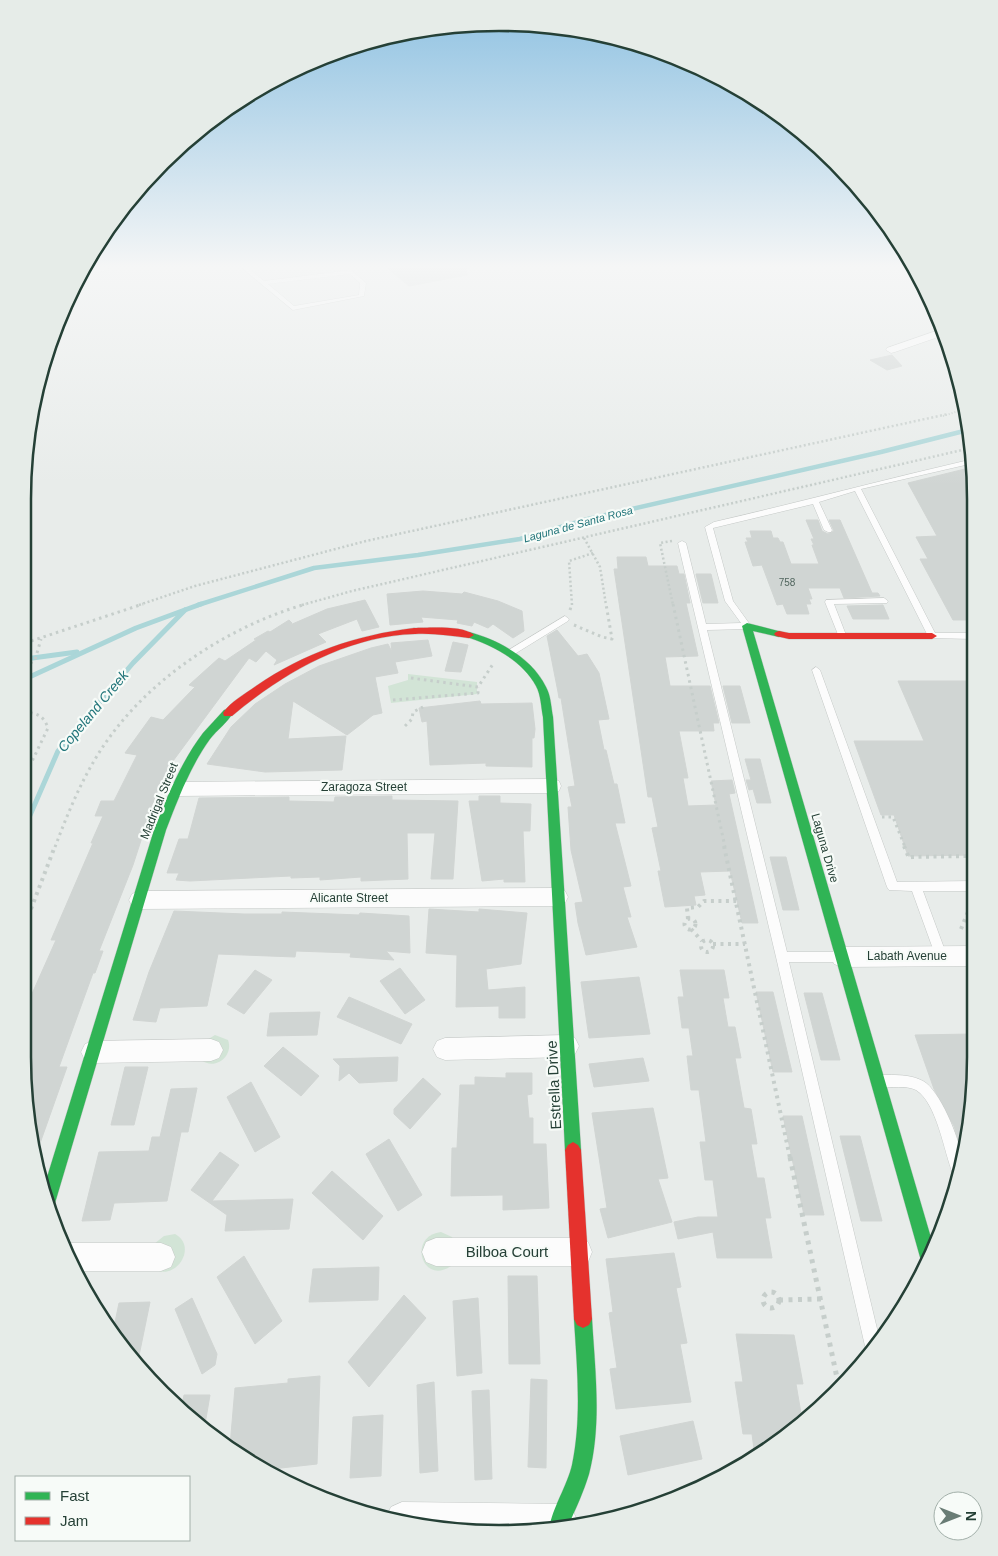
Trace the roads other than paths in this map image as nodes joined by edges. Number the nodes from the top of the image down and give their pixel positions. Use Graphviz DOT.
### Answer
graph roads {
  1 [pos="918,341"];
  2 [pos="891,350"];
  3 [pos="965,462"];
  4 [pos="858,488"];
  5 [pos="815,501"];
  6 [pos="828,530"];
  7 [pos="682,543"];
  8 [pos="884,601"];
  9 [pos="566,623"];
  10 [pos="747,626"];
  11 [pos="702,627"];
  12 [pos="842,635"];
  13 [pos="932,636"];
  14 [pos="967,636"];
  15 [pos="510,653"];
  16 [pos="816,670"];
  17 [pos="552,786"];
  18 [pos="176,789"];
  19 [pos="916,886"];
  20 [pos="967,886"];
  21 [pos="558,897"];
  22 [pos="139,900"];
  23 [pos="941,956"];
  24 [pos="967,956"];
  25 [pos="782,957"];
  26 [pos="842,957"];
  27 [pos="567,1046"];
  28 [pos="445,1049"];
  29 [pos="211,1050"];
  30 [pos="92,1052"];
  31 [pos="877,1081"];
  32 [pos="955,1160"];
  33 [pos="51,1190"];
  34 [pos="926,1249"];
  35 [pos="436,1252"];
  36 [pos="578,1252"];
  37 [pos="76,1257"];
  38 [pos="161,1257"];
  39 [pos="872,1340"];
  40 [pos="424,1519"];
  41 [pos="561,1521"];
  42 [pos="545,1523"];
  1 -- 2 [label="street"];
  3 -- 4 [label="lane"];
  4 -- 5 [label="lane"];
  4 -- 13 [label="lane"];
  5 -- 6 [label="lane"];
  5 -- 10 [label="lane"];
  7 -- 11 [label="lane"];
  8 -- 12 [label="lane"];
  9 -- 15 [label="lane"];
  10 -- 11 [label="lane"];
  10 -- 12 [label="street"];
  10 -- 26 [label="street, Laguna Drive"];
  11 -- 25 [label="lane"];
  12 -- 13 [label="street"];
  13 -- 14 [label="lane"];
  15 -- 17 [label="street, Estrella Drive"];
  15 -- 18 [label="street, Madrigal Street"];
  16 -- 19 [label="lane"];
  17 -- 18 [label="street, Zaragoza Street"];
  17 -- 21 [label="street, Estrella Drive"];
  18 -- 22 [label="street, Madrigal Street"];
  19 -- 20 [label="lane"];
  19 -- 23 [label="lane"];
  21 -- 22 [label="street, Alicante Street"];
  21 -- 27 [label="street, Estrella Drive"];
  22 -- 30 [label="street, Madrigal Street"];
  23 -- 24 [label="street, Labath Avenue"];
  23 -- 26 [label="street, Labath Avenue"];
  25 -- 26 [label="lane"];
  25 -- 39 [label="lane"];
  26 -- 31 [label="street, Laguna Drive"];
  27 -- 28 [label="street"];
  27 -- 36 [label="street, Estrella Drive"];
  29 -- 30 [label="street"];
  30 -- 33 [label="street, Madrigal Street"];
  31 -- 32 [label="lane"];
  31 -- 34 [label="street, Laguna Drive"];
  35 -- 36 [label="street, Bilboa Court"];
  36 -- 41 [label="street, Estrella Drive"];
  37 -- 38 [label="street"];
  40 -- 42 [label="street"];
}
